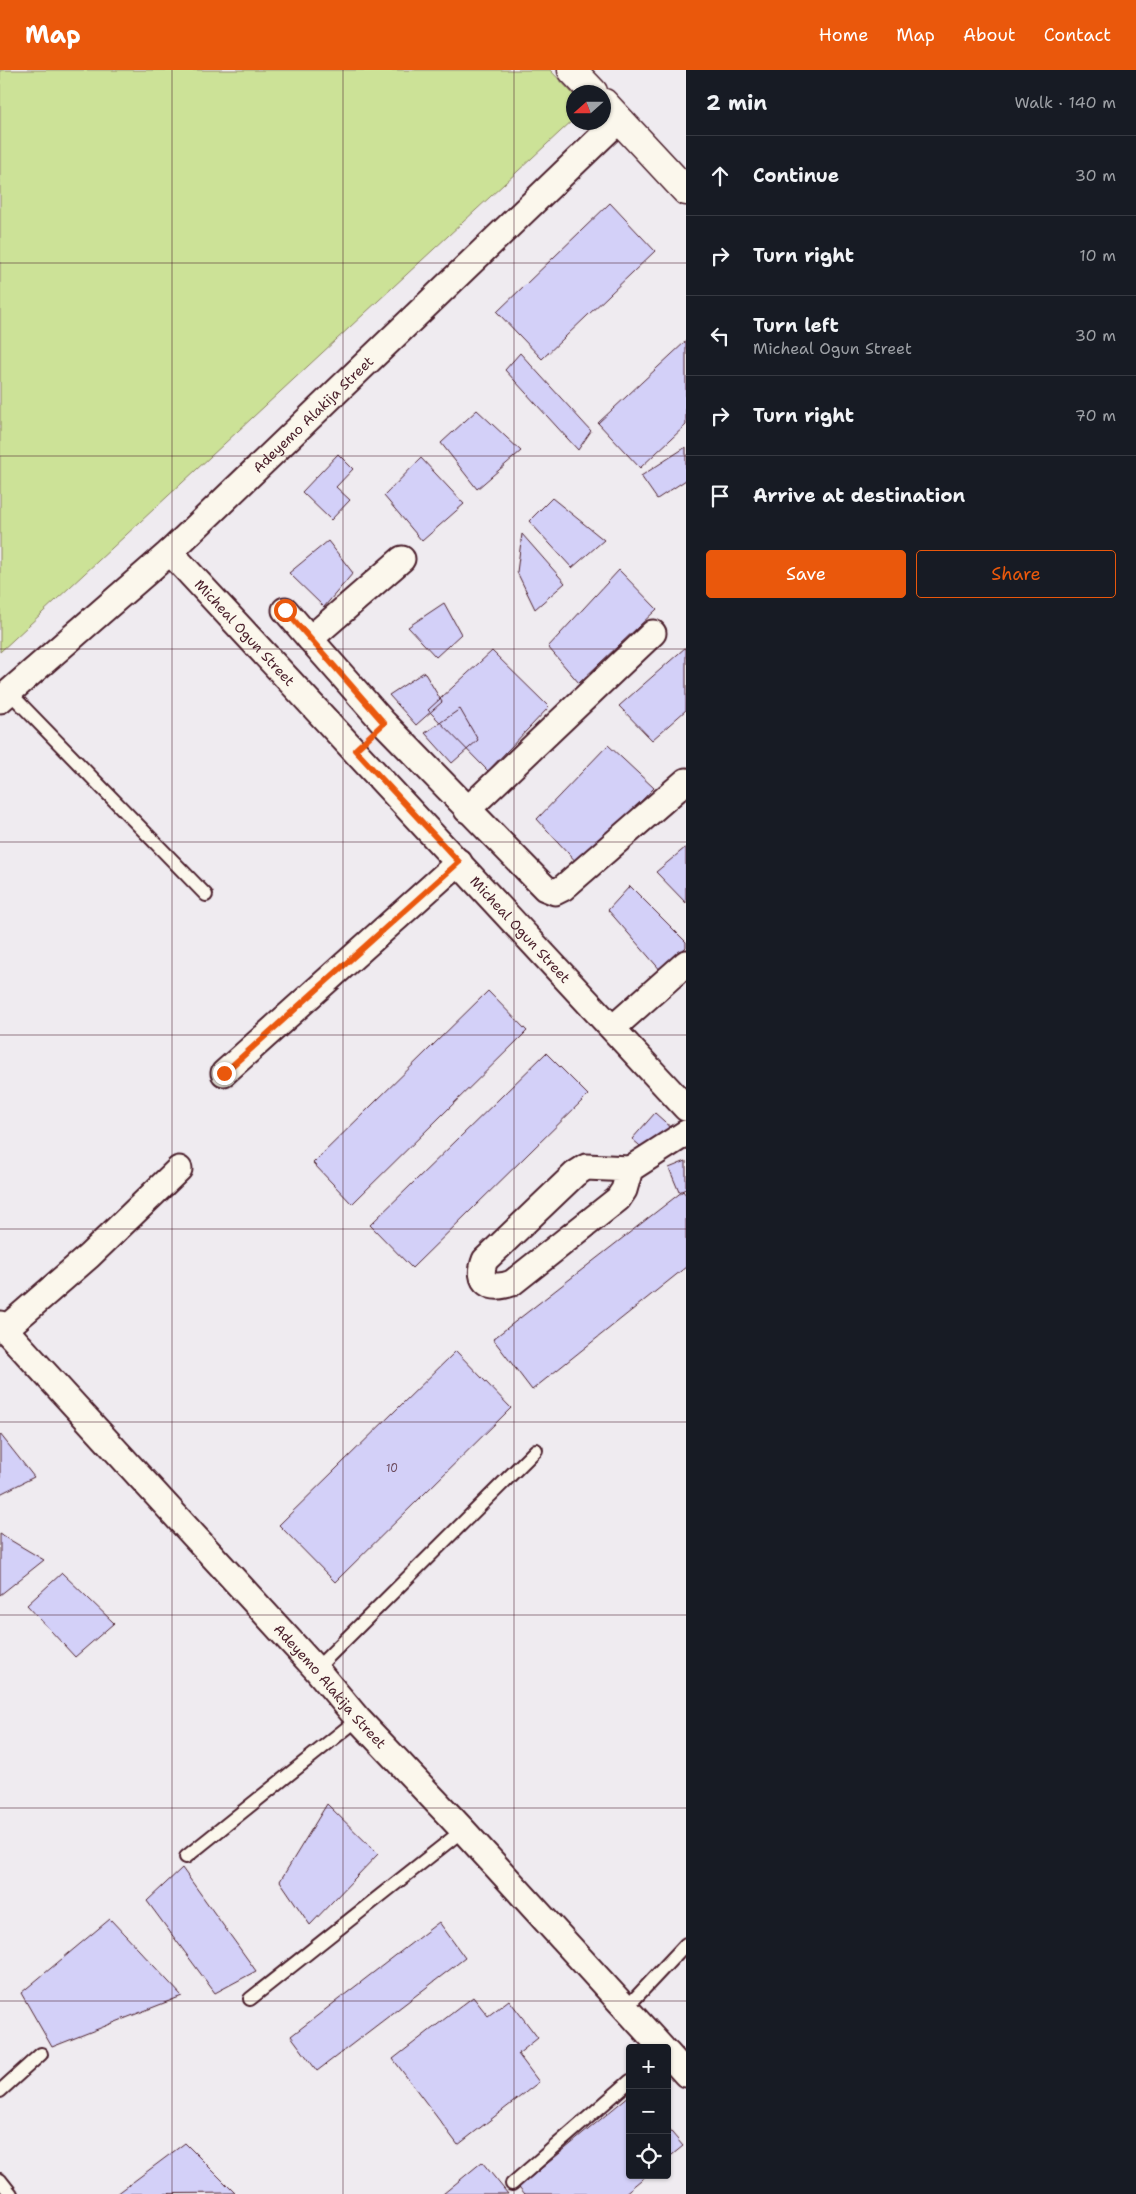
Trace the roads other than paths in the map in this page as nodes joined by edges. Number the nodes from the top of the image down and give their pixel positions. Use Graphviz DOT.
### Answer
graph roads {
  1 [pos="572,70"];
  2 [pos="586,85"];
  3 [pos="611,112"];
  4 [pos="593,130"];
  5 [pos="686,192"];
  6 [pos="170,552"];
  7 [pos="402,559"];
  8 [pos="285,610"];
  9 [pos="653,632"];
  10 [pos="310,639"];
  11 [pos="5,696"];
  12 [pos="384,723"];
  13 [pos="355,750"];
  14 [pos="686,781"];
  15 [pos="468,810"];
  16 [pos="459,862"];
  17 [pos="206,895"];
  18 [pos="686,963"];
  19 [pos="613,1028"];
  20 [pos="224,1073"];
  21 [pos="686,1108"];
  22 [pos="686,1133"];
  23 [pos="179,1169"];
  24 [pos="630,1169"];
  25 [pos="2,1327"];
  26 [pos="536,1450"];
  27 [pos="316,1669"];
  28 [pos="358,1719"];
  29 [pos="463,1830"];
  30 [pos="186,1857"];
  31 [pos="686,1944"];
  32 [pos="250,1999"];
  33 [pos="626,2008"];
  34 [pos="658,2044"];
  35 [pos="42,2054"];
  36 [pos="671,2057"];
  37 [pos="686,2074"];
  38 [pos="626,2084"];
  39 [pos="0,2091"];
  40 [pos="0,2180"];
  41 [pos="512,2184"];
  42 [pos="11,2194"];
  1 -- 2 [label="street"];
  3 -- 5 [label="street"];
  4 -- 6 [label="street, Adeyemo Alakija Street"];
  6 -- 11 [label="street, Adeyemo Alakija Street"];
  6 -- 13 [label="street, Micheal Ogun Street"];
  7 -- 10 [label="street"];
  8 -- 10 [label="street"];
  9 -- 15 [label="street"];
  10 -- 12 [label="street"];
  11 -- 17 [label="lane"];
  12 -- 13 [label="street"];
  12 -- 15 [label="street"];
  13 -- 16 [label="street, Micheal Ogun Street"];
  14 -- 15 [label="street"];
  16 -- 19 [label="street, Micheal Ogun Street"];
  16 -- 20 [label="street"];
  18 -- 19 [label="street"];
  19 -- 21 [label="street, Micheal Ogun Street"];
  22 -- 24 [label="street"];
  23 -- 25 [label="street"];
  24 -- 24 [label="street"];
  25 -- 27 [label="street, Adeyemo Alakija Street"];
  26 -- 27 [label="lane"];
  27 -- 28 [label="street, Adeyemo Alakija Street"];
  28 -- 29 [label="street, Adeyemo Alakija Street"];
  28 -- 30 [label="lane"];
  29 -- 32 [label="lane"];
  29 -- 33 [label="street, Adeyemo Alakija Street"];
  31 -- 33 [label="lane"];
  33 -- 34 [label="street, Adeyemo Alakija Street"];
  35 -- 39 [label="lane"];
  36 -- 37 [label="street"];
  38 -- 41 [label="lane"];
  40 -- 42 [label="lane"];
}
